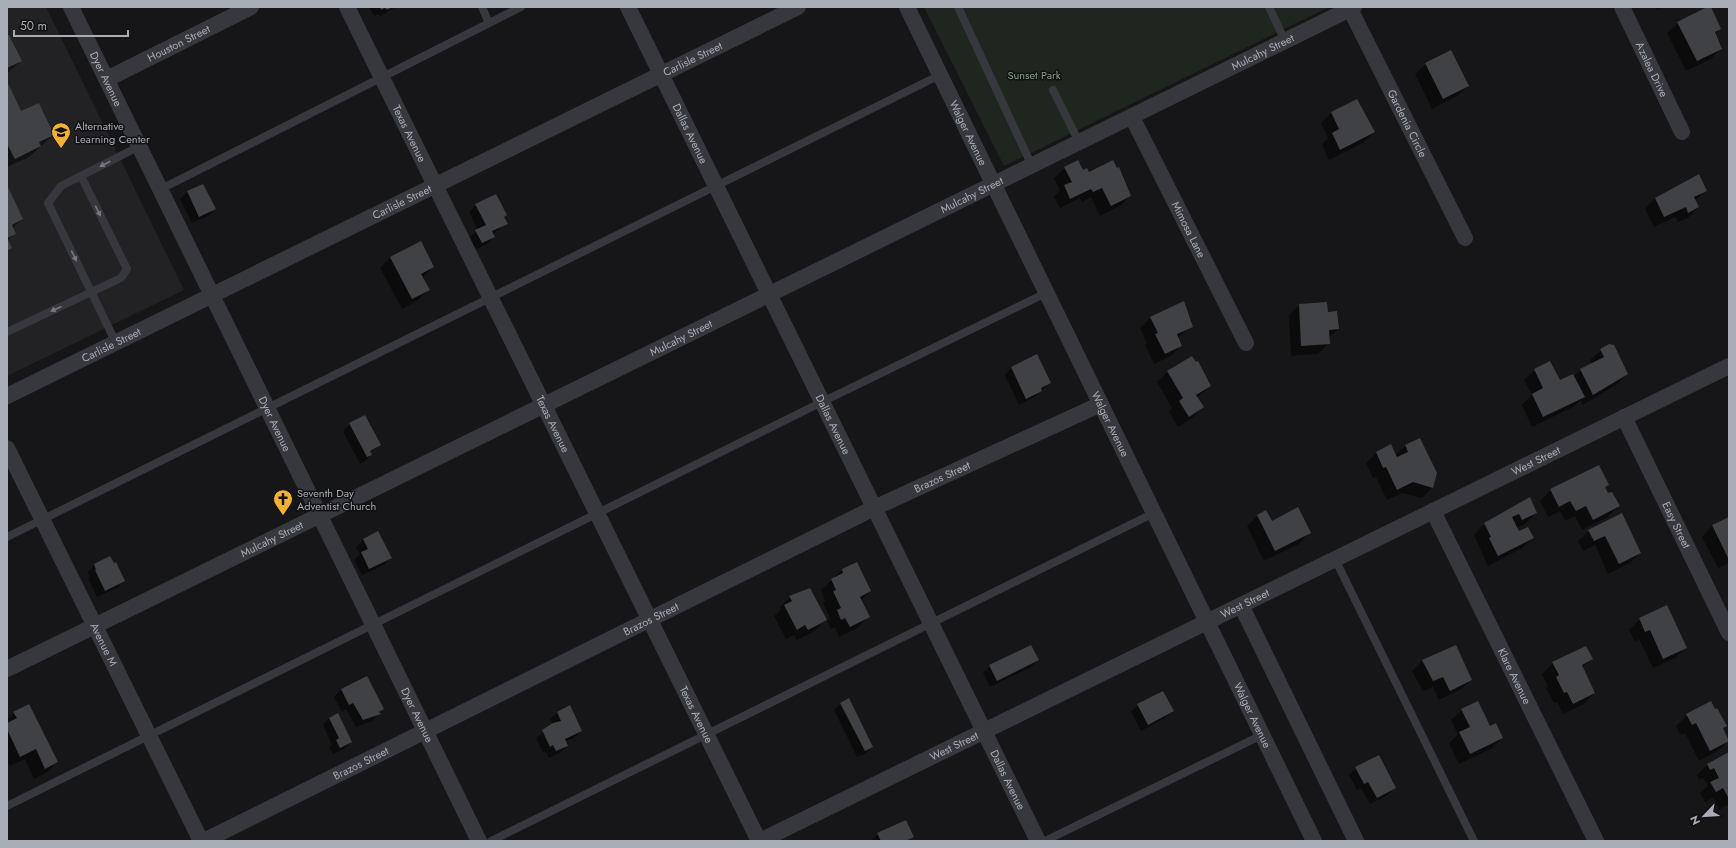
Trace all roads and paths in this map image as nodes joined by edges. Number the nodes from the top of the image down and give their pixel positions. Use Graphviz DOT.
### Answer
graph roads {
  1 [pos="71,7"];
  2 [pos="251,7"];
  3 [pos="347,7"];
  4 [pos="482,7"];
  5 [pos="521,7"];
  6 [pos="628,7"];
  7 [pos="798,7"];
  8 [pos="907,7"];
  9 [pos="958,7"];
  10 [pos="1269,7"];
  11 [pos="1622,7"];
  12 [pos="1352,8"];
  13 [pos="489,23"];
  14 [pos="1284,41"];
  15 [pos="661,74"];
  16 [pos="940,76"];
  17 [pos="382,78"];
  18 [pos="107,79"];
  19 [pos="1053,90"];
  20 [pos="1132,116"];
  21 [pos="1682,132"];
  22 [pos="1079,142"];
  23 [pos="140,146"];
  24 [pos="1032,166"];
  25 [pos="81,176"];
  26 [pos="993,184"];
  27 [pos="435,186"];
  28 [pos="716,186"];
  29 [pos="161,190"];
  30 [pos="1465,238"];
  31 [pos="92,293"];
  32 [pos="1046,293"];
  33 [pos="212,295"];
  34 [pos="769,295"];
  35 [pos="490,298"];
  36 [pos="7,332"];
  37 [pos="116,343"];
  38 [pos="1246,343"];
  39 [pos="1729,366"];
  40 [pos="7,396"];
  41 [pos="822,402"];
  42 [pos="1101,404"];
  43 [pos="544,406"];
  44 [pos="268,408"];
  45 [pos="1624,417"];
  46 [pos="7,448"];
  47 [pos="874,508"];
  48 [pos="1433,511"];
  49 [pos="597,513"];
  50 [pos="1154,513"];
  51 [pos="320,516"];
  52 [pos="42,520"];
  53 [pos="7,537"];
  54 [pos="1335,559"];
  55 [pos="1241,605"];
  56 [pos="649,619"];
  57 [pos="1207,622"];
  58 [pos="373,624"];
  59 [pos="931,624"];
  60 [pos="95,626"];
  61 [pos="1729,633"];
  62 [pos="7,670"];
  63 [pos="426,731"];
  64 [pos="984,731"];
  65 [pos="706,735"];
  66 [pos="1262,735"];
  67 [pos="149,736"];
  68 [pos="7,806"];
  69 [pos="201,841"];
  70 [pos="204,841"];
  71 [pos="479,841"];
  72 [pos="491,841"];
  73 [pos="759,841"];
  74 [pos="1038,841"];
  75 [pos="1045,841"];
  76 [pos="1314,841"];
  77 [pos="1356,841"];
  78 [pos="1474,841"];
  79 [pos="1596,841"];
  1 -- 18 [label="street, Dyer Avenue"];
  2 -- 18 [label="street, Houston Street"];
  3 -- 17 [label="street, Texas Avenue"];
  4 -- 13 [label="lane"];
  5 -- 13 [label="lane"];
  6 -- 15 [label="street, Dallas Avenue"];
  7 -- 15 [label="street, Carlisle Street"];
  8 -- 16 [label="street, Walger Avenue"];
  9 -- 24 [label="lane"];
  10 -- 14 [label="lane"];
  11 -- 21 [label="street, Azalea Drive"];
  12 -- 14 [label="street, Mulcahy Street"];
  12 -- 30 [label="street, Gardenia Circle"];
  13 -- 17 [label="lane"];
  14 -- 20 [label="street, Mulcahy Street"];
  15 -- 27 [label="street, Carlisle Street"];
  15 -- 28 [label="street, Dallas Avenue"];
  16 -- 26 [label="street, Walger Avenue"];
  16 -- 28 [label="lane"];
  17 -- 27 [label="street, Texas Avenue"];
  17 -- 29 [label="lane"];
  18 -- 23 [label="street, Dyer Avenue"];
  19 -- 22 [label="lane"];
  20 -- 22 [label="street, Mulcahy Street"];
  20 -- 38 [label="street, Mimosa Lane"];
  22 -- 24 [label="street, Mulcahy Street"];
  23 -- 25 [label="lane, one-way"];
  23 -- 29 [label="street, Dyer Avenue"];
  24 -- 26 [label="street, Mulcahy Street"];
  25 -- 31 [label="lane, one-way"];
  25 -- 31 [label="lane, one-way"];
  26 -- 32 [label="street, Walger Avenue"];
  26 -- 34 [label="street, Mulcahy Street"];
  27 -- 33 [label="street, Carlisle Street"];
  27 -- 35 [label="street, Texas Avenue"];
  28 -- 34 [label="street, Dallas Avenue"];
  28 -- 35 [label="lane"];
  29 -- 33 [label="street, Dyer Avenue"];
  31 -- 36 [label="lane, one-way"];
  31 -- 37 [label="lane"];
  32 -- 41 [label="lane"];
  32 -- 42 [label="street, Walger Avenue"];
  33 -- 37 [label="street, Carlisle Street"];
  33 -- 44 [label="street, Dyer Avenue"];
  34 -- 41 [label="street, Dallas Avenue"];
  34 -- 43 [label="street, Mulcahy Street"];
  35 -- 43 [label="street, Texas Avenue"];
  35 -- 44 [label="lane"];
  37 -- 40 [label="street, Carlisle Street"];
  39 -- 45 [label="street, West Street"];
  41 -- 47 [label="street, Dallas Avenue"];
  41 -- 49 [label="lane"];
  42 -- 47 [label="street, Brazos Street"];
  42 -- 50 [label="street, Walger Avenue"];
  43 -- 49 [label="street, Texas Avenue"];
  43 -- 51 [label="street, Mulcahy Street"];
  44 -- 51 [label="street, Dyer Avenue"];
  44 -- 52 [label="lane"];
  45 -- 48 [label="street, West Street"];
  45 -- 61 [label="street, Easy Street"];
  46 -- 52 [label="street, Avenue M"];
  47 -- 56 [label="street, Brazos Street"];
  47 -- 59 [label="street, Dallas Avenue"];
  48 -- 54 [label="street, West Street"];
  48 -- 79 [label="street, Klare Avenue"];
  49 -- 56 [label="street, Texas Avenue"];
  49 -- 58 [label="lane"];
  50 -- 57 [label="street, Walger Avenue"];
  50 -- 59 [label="lane"];
  51 -- 58 [label="street, Dyer Avenue"];
  51 -- 60 [label="street, Mulcahy Street"];
  52 -- 53 [label="lane"];
  52 -- 60 [label="street, Avenue M"];
  54 -- 55 [label="street, West Street"];
  54 -- 78 [label="lane"];
  55 -- 57 [label="street, West Street"];
  55 -- 77 [label="street"];
  56 -- 63 [label="street, Brazos Street"];
  56 -- 65 [label="street, Texas Avenue"];
  57 -- 64 [label="street, West Street"];
  57 -- 66 [label="street, Walger Avenue"];
  58 -- 63 [label="street, Dyer Avenue"];
  58 -- 67 [label="lane"];
  59 -- 64 [label="street, Dallas Avenue"];
  59 -- 65 [label="lane"];
  60 -- 62 [label="street, Mulcahy Street"];
  60 -- 67 [label="street, Avenue M"];
  63 -- 70 [label="street, Brazos Street"];
  63 -- 71 [label="street, Dyer Avenue"];
  64 -- 73 [label="street, West Street"];
  64 -- 74 [label="street, Dallas Avenue"];
  65 -- 72 [label="lane"];
  65 -- 73 [label="street, Texas Avenue"];
  66 -- 75 [label="lane"];
  66 -- 76 [label="street, Walger Avenue"];
  67 -- 68 [label="lane"];
  67 -- 69 [label="street, Avenue M"];
}
